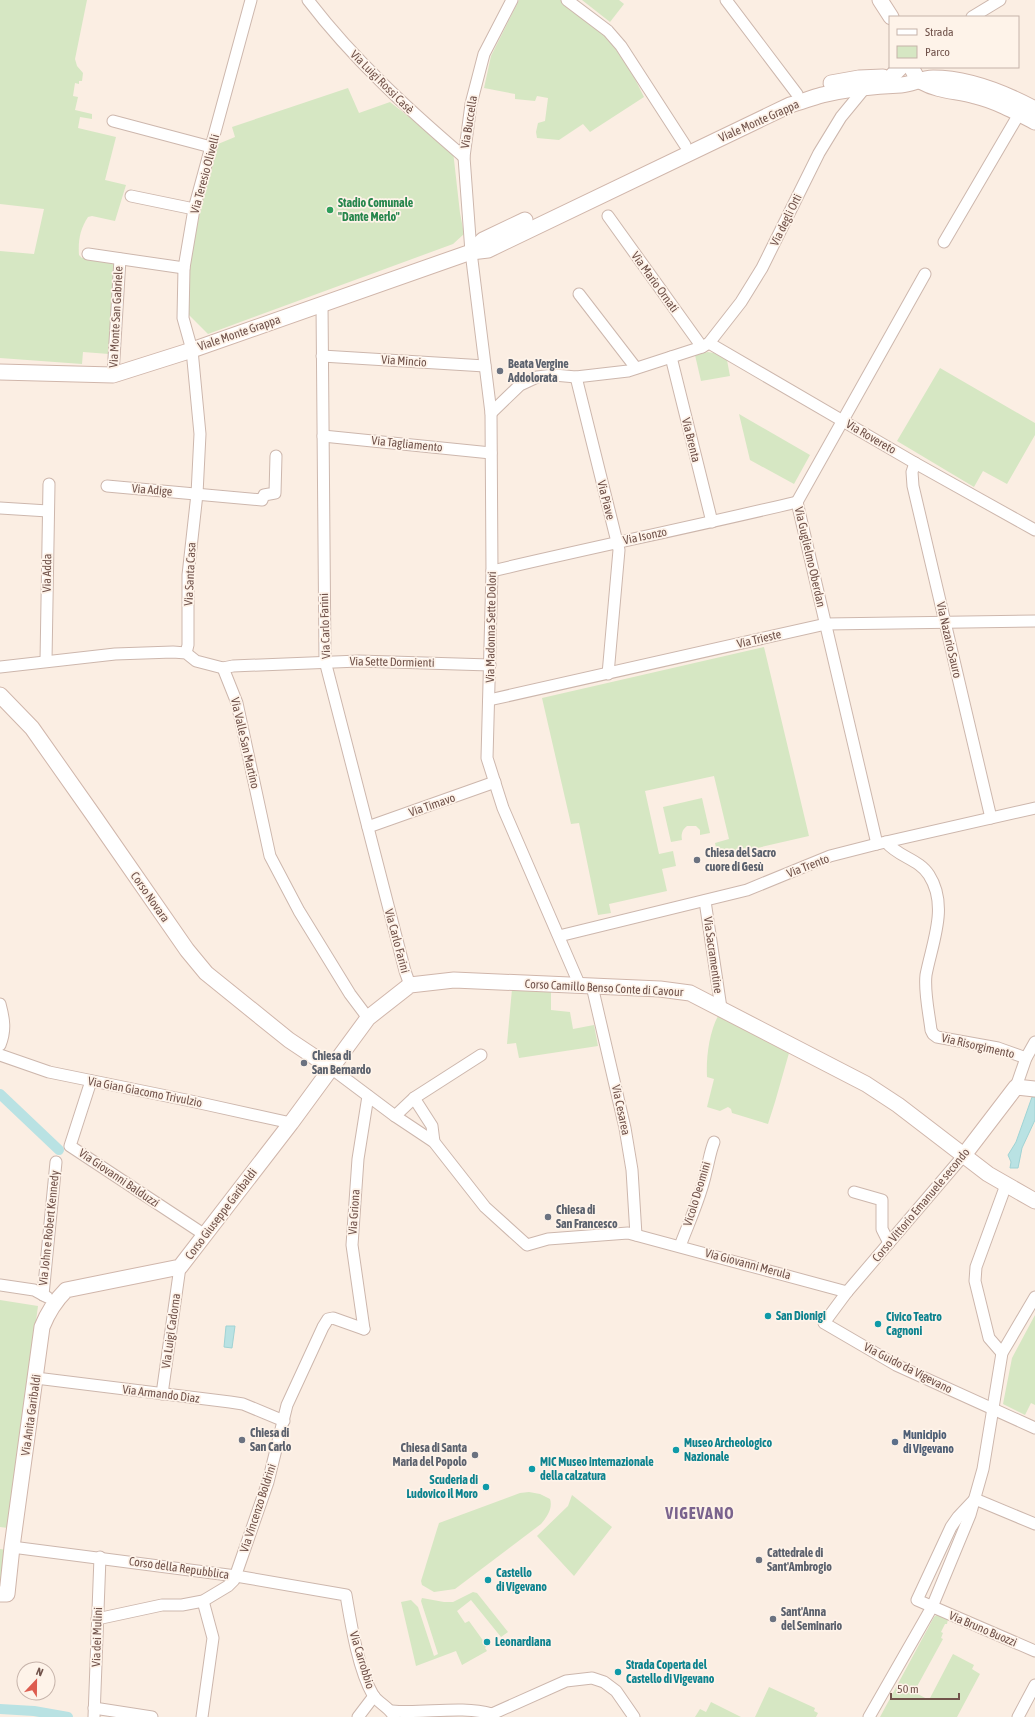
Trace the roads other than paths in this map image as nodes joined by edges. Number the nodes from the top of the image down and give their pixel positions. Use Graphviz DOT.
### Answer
graph roads {
  1 [pos="251,0"];
  2 [pos="308,0"];
  3 [pos="512,0"];
  4 [pos="568,0"];
  5 [pos="726,0"];
  6 [pos="880,0"];
  7 [pos="1000,0"];
  8 [pos="890,16"];
  9 [pos="974,16"];
  10 [pos="935,68"];
  11 [pos="916,71"];
  12 [pos="896,72"];
  13 [pos="953,79"];
  14 [pos="864,89"];
  15 [pos="797,94"];
  16 [pos="1035,109"];
  17 [pos="1019,114"];
  18 [pos="113,121"];
  19 [pos="1035,122"];
  20 [pos="685,145"];
  21 [pos="211,147"];
  22 [pos="464,157"];
  23 [pos="131,196"];
  24 [pos="194,210"];
  25 [pos="608,216"];
  26 [pos="944,242"];
  27 [pos="471,252"];
  28 [pos="88,254"];
  29 [pos="120,258"];
  30 [pos="184,268"];
  31 [pos="925,274"];
  32 [pos="579,294"];
  33 [pos="322,304"];
  34 [pos="706,345"];
  35 [pos="192,350"];
  36 [pos="322,356"];
  37 [pos="671,357"];
  38 [pos="485,366"];
  39 [pos="636,368"];
  40 [pos="0,372"];
  41 [pos="113,375"];
  42 [pos="576,377"];
  43 [pos="491,413"];
  44 [pos="843,421"];
  45 [pos="323,436"];
  46 [pos="491,453"];
  47 [pos="276,456"];
  48 [pos="915,463"];
  49 [pos="49,484"];
  50 [pos="107,486"];
  51 [pos="197,494"];
  52 [pos="797,502"];
  53 [pos="0,508"];
  54 [pos="48,511"];
  55 [pos="712,522"];
  56 [pos="1035,530"];
  57 [pos="616,542"];
  58 [pos="492,571"];
  59 [pos="945,621"];
  60 [pos="1035,621"];
  61 [pos="826,624"];
  62 [pos="186,653"];
  63 [pos="46,661"];
  64 [pos="325,661"];
  65 [pos="490,665"];
  66 [pos="0,666"];
  67 [pos="223,668"];
  68 [pos="608,674"];
  69 [pos="0,695"];
  70 [pos="489,700"];
  71 [pos="495,782"];
  72 [pos="1035,808"];
  73 [pos="992,818"];
  74 [pos="368,827"];
  75 [pos="882,843"];
  76 [pos="705,901"];
  77 [pos="559,936"];
  78 [pos="410,985"];
  79 [pos="586,986"];
  80 [pos="0,1004"];
  81 [pos="720,1008"];
  82 [pos="368,1018"];
  83 [pos="1035,1042"];
  84 [pos="0,1045"];
  85 [pos="0,1055"];
  86 [pos="481,1055"];
  87 [pos="1026,1058"];
  88 [pos="331,1068"];
  89 [pos="91,1081"];
  90 [pos="1016,1087"];
  91 [pos="1035,1089"];
  92 [pos="368,1096"];
  93 [pos="414,1098"];
  94 [pos="395,1116"];
  95 [pos="291,1123"];
  96 [pos="434,1142"];
  97 [pos="714,1142"];
  98 [pos="964,1155"];
  99 [pos="56,1162"];
  100 [pos="1006,1185"];
  101 [pos="854,1192"];
  102 [pos="1035,1201"];
  103 [pos="205,1235"];
  104 [pos="636,1235"];
  105 [pos="889,1243"];
  106 [pos="680,1246"];
  107 [pos="180,1267"];
  108 [pos="0,1285"];
  109 [pos="66,1290"];
  110 [pos="847,1292"];
  111 [pos="1035,1297"];
  112 [pos="49,1298"];
  113 [pos="824,1322"];
  114 [pos="364,1329"];
  115 [pos="1002,1353"];
  116 [pos="36,1378"];
  117 [pos="162,1394"];
  118 [pos="993,1409"];
  119 [pos="284,1421"];
  120 [pos="1035,1428"];
  121 [pos="975,1499"];
  122 [pos="1035,1524"];
  123 [pos="6,1546"];
  124 [pos="100,1557"];
  125 [pos="236,1576"];
  126 [pos="0,1594"];
  127 [pos="346,1595"];
  128 [pos="204,1604"];
  129 [pos="932,1607"];
  130 [pos="97,1619"];
  131 [pos="1035,1651"];
  132 [pos="1035,1685"];
  133 [pos="374,1696"];
  134 [pos="94,1712"];
  135 [pos="393,1714"];
  136 [pos="128,1715"];
  137 [pos="491,1715"];
  138 [pos="152,1717"];
  139 [pos="202,1717"];
  140 [pos="358,1717"];
  141 [pos="634,1717"];
  142 [pos="869,1717"];
  143 [pos="1018,1717"];
  1 -- 21 [label="street, Via Teresio Olivelli"];
  2 -- 22 [label="street, Via Luigi Rossi Casè"];
  3 -- 22 [label="street, Via Buccella"];
  4 -- 20 [label="street"];
  5 -- 15 [label="street"];
  6 -- 8 [label="street"];
  7 -- 9 [label="street"];
  10 -- 13 [label="street"];
  11 -- 12 [label="street, Viale Monte Grappa"];
  11 -- 13 [label="street"];
  11 -- 14 [label="street, Viale Monte Grappa"];
  11 -- 17 [label="street"];
  12 -- 15 [label="street, Viale Monte Grappa"];
  13 -- 16 [label="street"];
  14 -- 27 [label="street, Viale Monte Grappa"];
  14 -- 34 [label="street, Via degli Orti"];
  15 -- 20 [label="street, Viale Monte Grappa"];
  17 -- 19 [label="street"];
  17 -- 26 [label="street"];
  18 -- 21 [label="street"];
  20 -- 27 [label="street, Viale Monte Grappa"];
  21 -- 24 [label="street, Via Teresio Olivelli"];
  22 -- 27 [label="street, Via Buccella"];
  23 -- 24 [label="street"];
  24 -- 30 [label="street, Via Teresio Olivelli"];
  25 -- 34 [label="street, Via Mario Ornati"];
  27 -- 33 [label="street, Viale Monte Grappa"];
  27 -- 38 [label="street, Via Madonna Sette Dolori"];
  28 -- 29 [label="street"];
  29 -- 30 [label="street"];
  29 -- 41 [label="street, Via Monte San Gabriele"];
  30 -- 35 [label="street, Via Teresio Olivelli"];
  31 -- 44 [label="street, Via Guglielmo Oberdan"];
  32 -- 39 [label="street"];
  33 -- 35 [label="street, Viale Monte Grappa"];
  33 -- 36 [label="street, Via Carlo Farini"];
  34 -- 37 [label="street"];
  34 -- 44 [label="street, Via Rovereto"];
  35 -- 41 [label="street, Viale Monte Grappa"];
  35 -- 51 [label="street, Via Santa Casa"];
  36 -- 38 [label="street, Via Mincio"];
  36 -- 45 [label="street, Via Carlo Farini"];
  37 -- 39 [label="street"];
  37 -- 55 [label="street, Via Brenta"];
  38 -- 43 [label="street, Via Madonna Sette Dolori"];
  39 -- 42 [label="street"];
  40 -- 41 [label="street, Viale Monte Grappa"];
  42 -- 43 [label="street"];
  42 -- 57 [label="street, Via Piave"];
  43 -- 46 [label="street, Via Madonna Sette Dolori"];
  44 -- 48 [label="street, Via Rovereto"];
  44 -- 52 [label="street, Via Guglielmo Oberdan"];
  45 -- 46 [label="street, Via Tagliamento"];
  45 -- 64 [label="street, Via Carlo Farini"];
  46 -- 58 [label="street, Via Madonna Sette Dolori"];
  47 -- 51 [label="street"];
  48 -- 56 [label="street, Via Rovereto"];
  48 -- 59 [label="street, Via Nazario Sauro"];
  49 -- 54 [label="street, Via Adda"];
  50 -- 51 [label="street, Via Adige"];
  51 -- 62 [label="street, Via Santa Casa"];
  52 -- 55 [label="street, Via Isonzo"];
  52 -- 61 [label="street, Via Guglielmo Oberdan"];
  53 -- 54 [label="street"];
  54 -- 63 [label="street, Via Adda"];
  55 -- 57 [label="street, Via Isonzo"];
  57 -- 58 [label="street, Via Isonzo"];
  57 -- 68 [label="street, Via Piave"];
  58 -- 65 [label="street, Via Madonna Sette Dolori"];
  59 -- 60 [label="street, Via Trieste"];
  59 -- 61 [label="street, Via Trieste"];
  59 -- 73 [label="street, Via Nazario Sauro"];
  61 -- 68 [label="street, Via Trieste"];
  61 -- 75 [label="street, Via Guglielmo Oberdan"];
  62 -- 63 [label="street"];
  62 -- 67 [label="street"];
  63 -- 66 [label="street"];
  64 -- 65 [label="street, Via Sette Dormienti"];
  64 -- 67 [label="street, Via Sette Dormienti"];
  64 -- 74 [label="street, Via Carlo Farini"];
  65 -- 70 [label="street, Via Madonna Sette Dolori"];
  67 -- 82 [label="street, Via Valle San Martino"];
  68 -- 70 [label="street, Via Trieste"];
  69 -- 88 [label="street, Corso Novara"];
  70 -- 71 [label="street, Via Madonna Sette Dolori"];
  71 -- 74 [label="street, Via Timavo"];
  71 -- 77 [label="street, Via Madonna Sette Dolori"];
  72 -- 73 [label="street, Via Trento"];
  73 -- 75 [label="street, Via Trento"];
  74 -- 78 [label="street, Via Carlo Farini"];
  75 -- 76 [label="street, Via Trento"];
  75 -- 87 [label="street, Via Risorgimento"];
  76 -- 77 [label="street, Via Trento"];
  76 -- 81 [label="street, Via Sacramentine"];
  77 -- 79 [label="street, Via Madonna Sette Dolori"];
  78 -- 79 [label="street, Corso Camillo Benso Conte di Cavour"];
  78 -- 82 [label="street"];
  79 -- 81 [label="street, Corso Camillo Benso Conte di Cavour"];
  79 -- 104 [label="street, Via Cesarea"];
  80 -- 84 [label="street"];
  81 -- 98 [label="street, Corso Camillo Benso Conte di Cavour"];
  82 -- 88 [label="street"];
  83 -- 87 [label="street"];
  85 -- 89 [label="street, Via Gian Giacomo Trivulzio"];
  86 -- 93 [label="street"];
  87 -- 90 [label="street"];
  88 -- 92 [label="street"];
  88 -- 95 [label="street, Corso Giuseppe Garibaldi"];
  89 -- 95 [label="street, Via Gian Giacomo Trivulzio"];
  89 -- 103 [label="street, Via Giovanni Balduzzi"];
  90 -- 91 [label="street"];
  90 -- 98 [label="street, Corso Vittorio Emanuele secondo"];
  92 -- 94 [label="street"];
  92 -- 114 [label="street, Via Griona"];
  93 -- 94 [label="street"];
  93 -- 96 [label="street"];
  94 -- 96 [label="street"];
  95 -- 103 [label="street, Corso Giuseppe Garibaldi"];
  96 -- 104 [label="street, Via Giovanni Merula"];
  97 -- 106 [label="street, Vicolo Deomini"];
  98 -- 100 [label="street, Corso Camillo Benso Conte di Cavour"];
  98 -- 105 [label="street, Corso Vittorio Emanuele secondo"];
  99 -- 112 [label="street, Via John e Robert Kennedy"];
  100 -- 102 [label="street, Corso Camillo Benso Conte di Cavour"];
  100 -- 115 [label="street"];
  101 -- 105 [label="street"];
  103 -- 107 [label="street, Corso Giuseppe Garibaldi"];
  104 -- 106 [label="street, Via Giovanni Merula"];
  105 -- 110 [label="street, Corso Vittorio Emanuele secondo"];
  106 -- 110 [label="street, Via Giovanni Merula"];
  107 -- 109 [label="street, Corso Giuseppe Garibaldi"];
  107 -- 117 [label="street, Via Luigi Cadorna"];
  108 -- 112 [label="street"];
  109 -- 112 [label="street, Via Anita Garibaldi"];
  110 -- 113 [label="street, Corso Vittorio Emanuele secondo"];
  111 -- 115 [label="street"];
  112 -- 116 [label="street, Via Anita Garibaldi"];
  113 -- 118 [label="street, Via Guido da Vigevano"];
  114 -- 119 [label="street, Via Vincenzo Boldrini"];
  115 -- 118 [label="street"];
  116 -- 117 [label="street, Via Armando Diaz"];
  116 -- 123 [label="street, Via Anita Garibaldi"];
  117 -- 119 [label="street, Via Armando Diaz"];
  118 -- 120 [label="street, Via Guido da Vigevano"];
  118 -- 121 [label="street"];
  119 -- 125 [label="street, Via Vincenzo Boldrini"];
  121 -- 122 [label="street"];
  121 -- 129 [label="street"];
  121 -- 129 [label="street, Via Bruno Buozzi"];
  123 -- 124 [label="street, Corso della Repubblica"];
  123 -- 126 [label="street, Via Anita Garibaldi"];
  124 -- 125 [label="street, Corso della Repubblica"];
  124 -- 130 [label="street, Via dei Mulini"];
  125 -- 127 [label="street, Corso della Repubblica"];
  125 -- 128 [label="street"];
  127 -- 133 [label="street, Via Carrobbio"];
  128 -- 130 [label="street"];
  128 -- 139 [label="street"];
  129 -- 131 [label="street, Via Bruno Buozzi"];
  129 -- 142 [label="street"];
  130 -- 134 [label="street, Via dei Mulini"];
  132 -- 143 [label="street"];
  133 -- 135 [label="street, Via Carrobbio"];
  133 -- 140 [label="street"];
  134 -- 136 [label="street"];
  135 -- 137 [label="street"];
  136 -- 138 [label="street"];
  137 -- 141 [label="street"];
}
